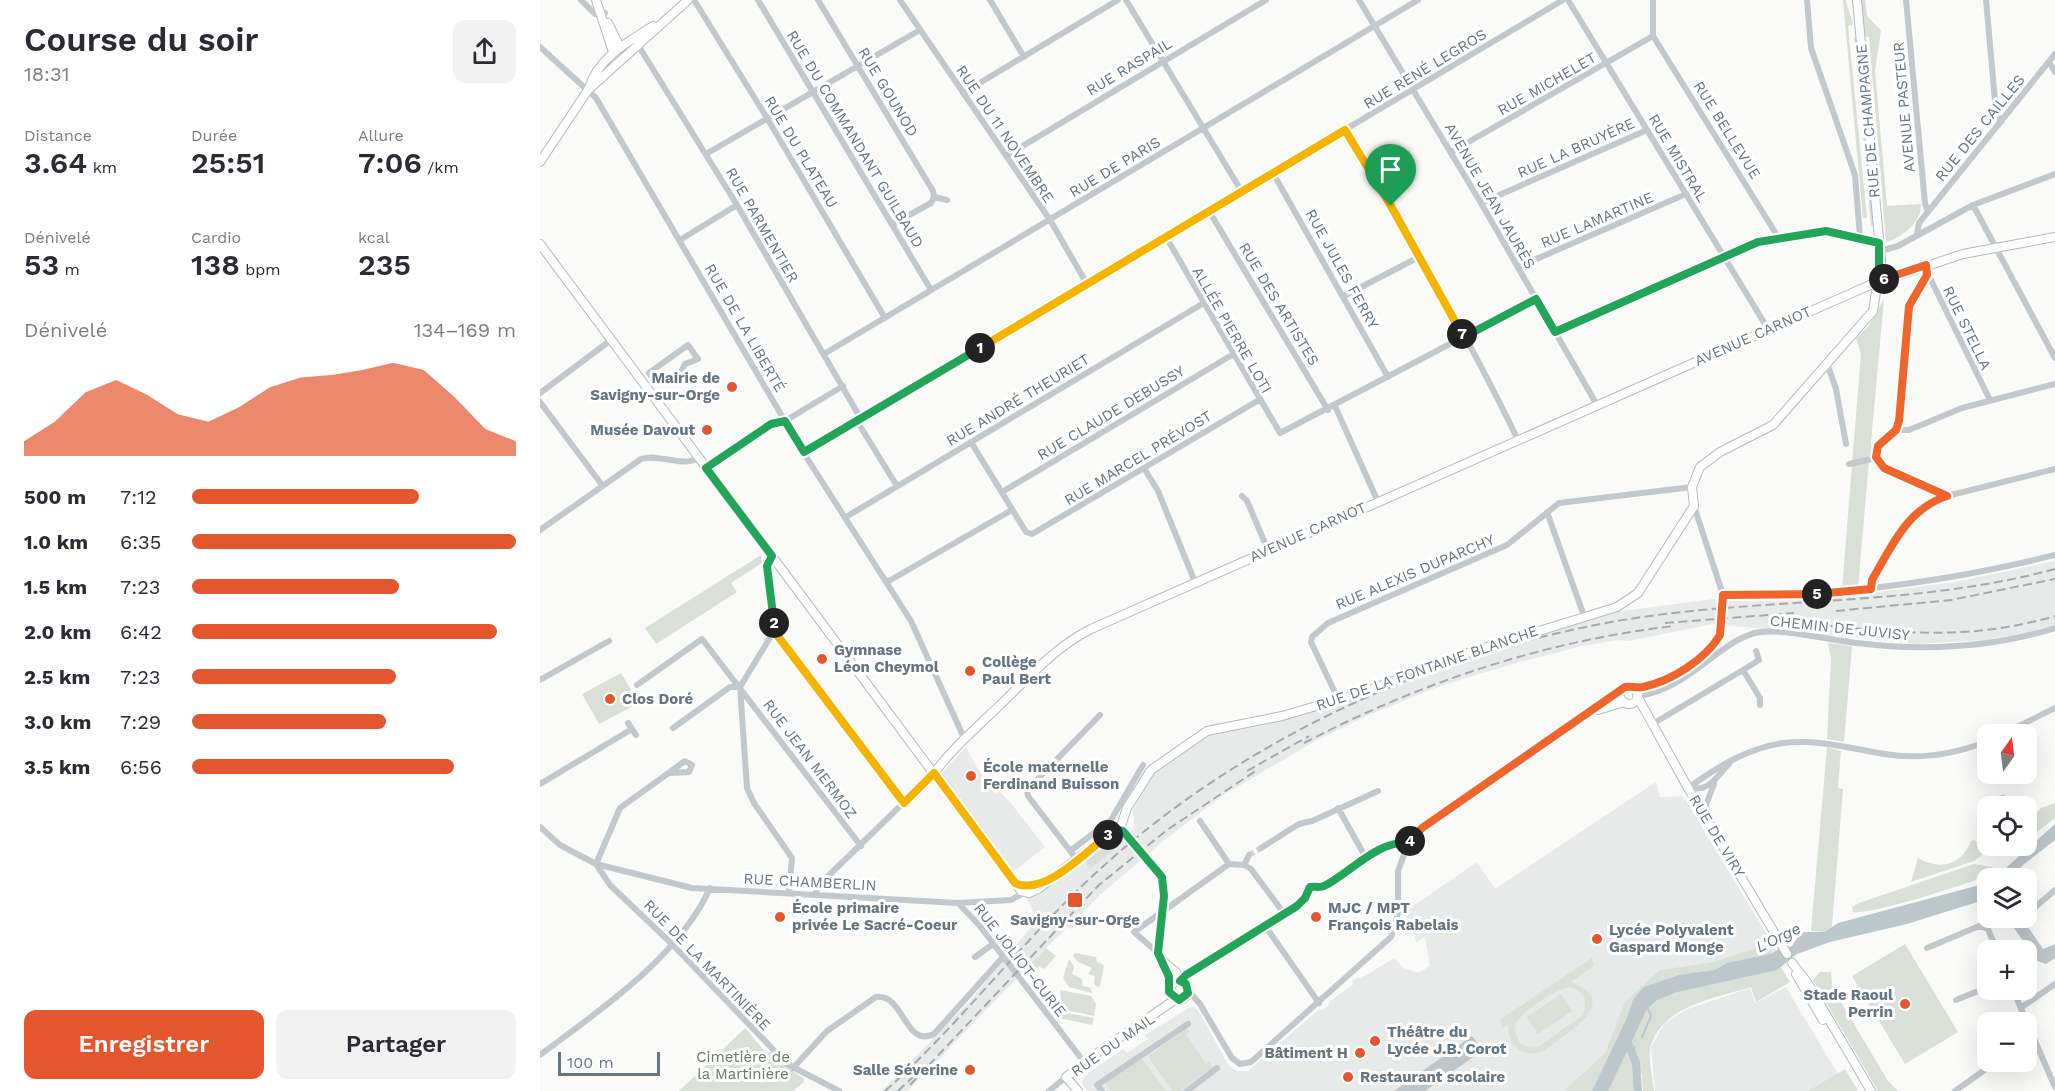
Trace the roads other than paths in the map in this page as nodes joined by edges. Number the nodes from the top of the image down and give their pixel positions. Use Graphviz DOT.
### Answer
graph roads {
  1 [pos="581,0"];
  2 [pos="597,0"];
  3 [pos="688,0"];
  4 [pos="694,0"];
  5 [pos="758,0"];
  6 [pos="818,0"];
  7 [pos="900,0"];
  8 [pos="990,0"];
  9 [pos="1118,0"];
  10 [pos="1126,0"];
  11 [pos="1266,0"];
  12 [pos="1359,0"];
  13 [pos="1418,0"];
  14 [pos="1563,0"];
  15 [pos="1568,0"];
  16 [pos="1653,0"];
  17 [pos="1807,0"];
  18 [pos="1857,0"];
  19 [pos="1906,0"];
  20 [pos="1986,0"];
  21 [pos="602,14"];
  22 [pos="666,18"];
  23 [pos="1375,26"];
  24 [pos="920,30"];
  25 [pos="1653,36"];
  26 [pos="638,45"];
  27 [pos="617,50"];
  28 [pos="542,52"];
  29 [pos="630,52"];
  30 [pos="2055,54"];
  31 [pos="1023,57"];
  32 [pos="1163,61"];
  33 [pos="2049,62"];
  34 [pos="1606,64"];
  35 [pos="612,65"];
  36 [pos="858,65"];
  37 [pos="2055,72"];
  38 [pos="1413,89"];
  39 [pos="588,90"];
  40 [pos="814,91"];
  41 [pos="963,93"];
  42 [pos="767,118"];
  43 [pos="2001,122"];
  44 [pos="1203,128"];
  45 [pos="1345,130"];
  46 [pos="1647,130"];
  47 [pos="1451,152"];
  48 [pos="706,154"];
  49 [pos="1006,156"];
  50 [pos="540,163"];
  51 [pos="1273,173"];
  52 [pos="2055,174"];
  53 [pos="1242,192"];
  54 [pos="1686,194"];
  55 [pos="934,197"];
  56 [pos="947,201"];
  57 [pos="1481,203"];
  58 [pos="737,205"];
  59 [pos="1973,206"];
  60 [pos="1209,211"];
  61 [pos="1926,214"];
  62 [pos="1050,220"];
  63 [pos="893,224"];
  64 [pos="1931,227"];
  65 [pos="1917,234"];
  66 [pos="1166,237"];
  67 [pos="1860,237"];
  68 [pos="2055,237"];
  69 [pos="1777,238"];
  70 [pos="680,240"];
  71 [pos="540,244"];
  72 [pos="1879,247"];
  73 [pos="1997,247"];
  74 [pos="1419,256"];
  75 [pos="1725,257"];
  76 [pos="1518,267"];
  77 [pos="1927,270"];
  78 [pos="1879,281"];
  79 [pos="1087,284"];
  80 [pos="931,290"];
  81 [pos="1344,296"];
  82 [pos="1536,299"];
  83 [pos="1203,304"];
  84 [pos="885,318"];
  85 [pos="1768,329"];
  86 [pos="1555,332"];
  87 [pos="1464,337"];
  88 [pos="611,340"];
  89 [pos="824,354"];
  90 [pos="1232,355"];
  91 [pos="2055,358"];
  92 [pos="1827,363"];
  93 [pos="649,373"];
  94 [pos="1388,377"];
  95 [pos="2055,384"];
  96 [pos="843,386"];
  97 [pos="540,393"];
  98 [pos="1258,400"];
  99 [pos="1990,400"];
  100 [pos="540,402"];
  101 [pos="1335,405"];
  102 [pos="1597,405"];
  103 [pos="1328,410"];
  104 [pos="859,420"];
  105 [pos="785,421"];
  106 [pos="1896,430"];
  107 [pos="1518,440"];
  108 [pos="971,442"];
  109 [pos="1846,444"];
  110 [pos="804,452"];
  111 [pos="1874,456"];
  112 [pos="699,458"];
  113 [pos="1849,464"];
  114 [pos="706,468"];
  115 [pos="1144,468"];
  116 [pos="2055,469"];
  117 [pos="602,485"];
  118 [pos="897,486"];
  119 [pos="1692,487"];
  120 [pos="1002,492"];
  121 [pos="1242,496"];
  122 [pos="1947,496"];
  123 [pos="1378,502"];
  124 [pos="1694,506"];
  125 [pos="1012,510"];
  126 [pos="1547,512"];
  127 [pos="846,517"];
  128 [pos="540,530"];
  129 [pos="1268,550"];
  130 [pos="2055,555"];
  131 [pos="772,556"];
  132 [pos="887,582"];
  133 [pos="1195,582"];
  134 [pos="1871,589"];
  135 [pos="1723,595"];
  136 [pos="1584,616"];
  137 [pos="2055,628"];
  138 [pos="774,631"];
  139 [pos="609,641"];
  140 [pos="1756,651"];
  141 [pos="1743,670"];
  142 [pos="540,680"];
  143 [pos="637,685"];
  144 [pos="740,687"];
  145 [pos="1623,689"];
  146 [pos="1636,692"];
  147 [pos="1338,699"];
  148 [pos="1627,703"];
  149 [pos="1760,705"];
  150 [pos="2055,708"];
  151 [pos="1590,714"];
  152 [pos="1100,715"];
  153 [pos="2023,724"];
  154 [pos="1651,725"];
  155 [pos="673,728"];
  156 [pos="632,729"];
  157 [pos="963,738"];
  158 [pos="1977,744"];
  159 [pos="1736,758"];
  160 [pos="1143,765"];
  161 [pos="671,773"];
  162 [pos="934,773"];
  163 [pos="1715,780"];
  164 [pos="540,784"];
  165 [pos="1688,788"];
  166 [pos="1378,791"];
  167 [pos="904,803"];
  168 [pos="1338,808"];
  169 [pos="1200,821"];
  170 [pos="1710,824"];
  171 [pos="540,827"];
  172 [pos="1120,829"];
  173 [pos="1408,844"];
  174 [pos="861,846"];
  175 [pos="1261,848"];
  176 [pos="1070,851"];
  177 [pos="1249,855"];
  178 [pos="1366,858"];
  179 [pos="1077,860"];
  180 [pos="596,864"];
  181 [pos="1229,864"];
  182 [pos="1244,865"];
  183 [pos="1049,880"];
  184 [pos="710,888"];
  185 [pos="1026,890"];
  186 [pos="2055,890"];
  187 [pos="789,893"];
  188 [pos="815,895"];
  189 [pos="958,903"];
  190 [pos="2037,906"];
  191 [pos="1162,912"];
  192 [pos="1283,912"];
  193 [pos="1266,927"];
  194 [pos="1992,940"];
  195 [pos="672,944"];
  196 [pos="993,944"];
  197 [pos="1927,948"];
  198 [pos="1785,950"];
  199 [pos="1158,953"];
  200 [pos="975,957"];
  201 [pos="1003,957"];
  202 [pos="1164,962"];
  203 [pos="1792,963"];
  204 [pos="1180,981"];
  205 [pos="2055,984"];
  206 [pos="1170,986"];
  207 [pos="1188,990"];
  208 [pos="1977,991"];
  209 [pos="1176,999"];
  210 [pos="1956,1000"];
  211 [pos="2018,1000"];
  212 [pos="1319,1003"];
  213 [pos="2022,1007"];
  214 [pos="2024,1012"];
  215 [pos="1188,1024"];
  216 [pos="2037,1044"];
  217 [pos="540,1055"];
  218 [pos="1084,1062"];
  219 [pos="793,1068"];
  220 [pos="1217,1068"];
  221 [pos="1982,1072"];
  222 [pos="1066,1077"];
  223 [pos="2054,1079"];
  224 [pos="2055,1087"];
  225 [pos="839,1091"];
  226 [pos="1049,1091"];
  227 [pos="1078,1091"];
  228 [pos="1102,1091"];
  229 [pos="1187,1091"];
  230 [pos="1865,1091"];
  231 [pos="1871,1091"];
  232 [pos="1955,1091"];
  1 -- 21 [label="street"];
  2 -- 21 [label="street"];
  3 -- 22 [label="street"];
  4 -- 42 [label="street, RUE DU PLATEAU"];
  5 -- 40 [label="street, RUE DU COMMANDANT GUILBAUD"];
  6 -- 36 [label="street, RUE GOUNOD"];
  7 -- 24 [label="street, RUE DU 11 NOVEMBRE"];
  8 -- 31 [label="street"];
  9 -- 31 [label="street"];
  10 -- 32 [label="street"];
  11 -- 32 [label="street, RUE RASPAIL"];
  12 -- 23 [label="street, AVENUE JEAN JAURÈS"];
  13 -- 23 [label="street, RUE DE PARIS"];
  14 -- 38 [label="street, RUE RENÉ LEGROS"];
  15 -- 34 [label="street, RUE MISTRAL"];
  16 -- 25 [label="street"];
  17 -- 67 [label="street"];
  18 -- 72 [label="street, RUE DE CHAMPAGNE"];
  19 -- 61 [label="street, AVENUE PASTEUR"];
  20 -- 43 [label="street"];
  21 -- 27 [label="street"];
  22 -- 26 [label="street"];
  22 -- 27 [label="street"];
  23 -- 38 [label="street, AVENUE JEAN JAURÈS"];
  23 -- 44 [label="street, RUE DE PARIS"];
  24 -- 36 [label="street"];
  24 -- 41 [label="street, RUE DU 11 NOVEMBRE"];
  25 -- 34 [label="street, RUE MICHELET"];
  25 -- 69 [label="street, RUE BELLEVUE"];
  26 -- 29 [label="street"];
  26 -- 48 [label="street, RUE PARMENTIER"];
  27 -- 29 [label="street"];
  27 -- 35 [label="street"];
  27 -- 39 [label="street"];
  28 -- 39 [label="street, RUE DE LA LIBERTÉ"];
  29 -- 35 [label="street"];
  30 -- 33 [label="street, RUE DES CAILLES"];
  31 -- 41 [label="street"];
  32 -- 44 [label="street"];
  32 -- 49 [label="street, RUE RASPAIL"];
  33 -- 37 [label="street"];
  33 -- 43 [label="street, RUE DES CAILLES"];
  34 -- 46 [label="street, RUE MISTRAL"];
  34 -- 47 [label="street, RUE MICHELET"];
  35 -- 39 [label="street"];
  36 -- 40 [label="street"];
  36 -- 55 [label="street, RUE GOUNOD"];
  38 -- 45 [label="street, RUE RENÉ LEGROS"];
  38 -- 47 [label="street, AVENUE JEAN JAURÈS"];
  39 -- 50 [label="street"];
  39 -- 70 [label="street, RUE DE LA LIBERTÉ"];
  40 -- 42 [label="street"];
  40 -- 63 [label="street, RUE DU COMMANDANT GUILBAUD"];
  41 -- 49 [label="street, RUE DU 11 NOVEMBRE"];
  42 -- 48 [label="street"];
  42 -- 84 [label="street, RUE DU PLATEAU"];
  43 -- 61 [label="street, RUE DES CAILLES"];
  44 -- 53 [label="street"];
  44 -- 62 [label="street, RUE DE PARIS"];
  45 -- 51 [label="street, RUE RENÉ LEGROS"];
  45 -- 74 [label="street"];
  46 -- 54 [label="street, RUE MISTRAL"];
  46 -- 57 [label="street, RUE LA BRUYÈRE"];
  47 -- 57 [label="street, AVENUE JEAN JAURÈS"];
  48 -- 58 [label="street, RUE PARMENTIER"];
  49 -- 62 [label="street, RUE DU 11 NOVEMBRE"];
  51 -- 53 [label="street, RUE RENÉ LEGROS"];
  51 -- 81 [label="street, RUE JULES FERRY"];
  52 -- 59 [label="street"];
  53 -- 60 [label="street, RUE RENÉ LEGROS"];
  54 -- 75 [label="street, RUE MISTRAL"];
  54 -- 76 [label="street, RUE LAMARTINE"];
  55 -- 56 [label="street"];
  55 -- 63 [label="street"];
  57 -- 76 [label="street, AVENUE JEAN JAURÈS"];
  58 -- 70 [label="street"];
  58 -- 89 [label="street, RUE PARMENTIER"];
  59 -- 64 [label="street"];
  59 -- 73 [label="street"];
  60 -- 66 [label="street, RUE RENÉ LEGROS"];
  60 -- 103 [label="street, RUE DES ARTISTES"];
  61 -- 64 [label="street"];
  61 -- 65 [label="street, RUE DES CAILLES"];
  62 -- 79 [label="street, RUE DU 11 NOVEMBRE"];
  62 -- 80 [label="street, RUE DE PARIS"];
  63 -- 80 [label="street, RUE DU COMMANDANT GUILBAUD"];
  64 -- 65 [label="street"];
  65 -- 72 [label="street"];
  66 -- 79 [label="street, RUE RENÉ LEGROS"];
  66 -- 83 [label="street, ALLÉE PIERRE LOTI"];
  67 -- 69 [label="street"];
  67 -- 72 [label="street"];
  68 -- 73 [label="street, AVENUE CARNOT"];
  69 -- 75 [label="street"];
  70 -- 105 [label="street, RUE DE LA LIBERTÉ"];
  71 -- 88 [label="street"];
  72 -- 78 [label="street, RUE DE CHAMPAGNE"];
  73 -- 77 [label="street, AVENUE CARNOT"];
  73 -- 91 [label="street"];
  74 -- 81 [label="street"];
  74 -- 87 [label="street"];
  75 -- 85 [label="street, RUE MISTRAL"];
  75 -- 86 [label="street"];
  76 -- 82 [label="street, AVENUE JEAN JAURÈS"];
  77 -- 78 [label="street, AVENUE CARNOT"];
  77 -- 99 [label="street, RUE STELLA"];
  77 -- 106 [label="street"];
  78 -- 85 [label="street, AVENUE CARNOT"];
  78 -- 92 [label="street, RUE DE CHAMPAGNE"];
  79 -- 104 [label="street, RUE RENÉ LEGROS"];
  80 -- 84 [label="street, RUE DE PARIS"];
  81 -- 94 [label="street, RUE JULES FERRY"];
  82 -- 86 [label="street, AVENUE JEAN JAURÈS"];
  82 -- 87 [label="street"];
  83 -- 90 [label="street, ALLÉE PIERRE LOTI"];
  83 -- 108 [label="street, RUE ANDRÉ THEURIET"];
  84 -- 89 [label="street, RUE DE PARIS"];
  85 -- 102 [label="street, AVENUE CARNOT"];
  86 -- 102 [label="street, AVENUE JEAN JAURÈS"];
  87 -- 94 [label="street"];
  87 -- 107 [label="street"];
  88 -- 97 [label="street"];
  88 -- 112 [label="street"];
  89 -- 96 [label="street, RUE PARMENTIER"];
  90 -- 98 [label="street, ALLÉE PIERRE LOTI"];
  90 -- 120 [label="street, RUE CLAUDE DEBUSSY"];
  92 -- 109 [label="street"];
  92 -- 119 [label="street, RUE DE CHAMPAGNE"];
  93 -- 93 [label="street"];
  94 -- 101 [label="street"];
  95 -- 99 [label="street"];
  96 -- 104 [label="street, RUE PARMENTIER"];
  96 -- 105 [label="street"];
  98 -- 103 [label="street, ALLÉE PIERRE LOTI"];
  98 -- 115 [label="street, RUE MARCEL PRÉVOST"];
  99 -- 106 [label="street"];
  100 -- 117 [label="street"];
  101 -- 103 [label="street"];
  101 -- 123 [label="street"];
  102 -- 107 [label="street, AVENUE CARNOT"];
  104 -- 110 [label="street, RUE RENÉ LEGROS"];
  104 -- 118 [label="street, RUE PARMENTIER"];
  105 -- 110 [label="street, RUE DE LA LIBERTÉ"];
  105 -- 114 [label="street"];
  106 -- 111 [label="street"];
  107 -- 123 [label="street, AVENUE CARNOT"];
  108 -- 118 [label="street, RUE ANDRÉ THEURIET"];
  108 -- 120 [label="street"];
  110 -- 127 [label="street, RUE DE LA LIBERTÉ"];
  111 -- 113 [label="street"];
  111 -- 122 [label="street"];
  112 -- 114 [label="street"];
  112 -- 117 [label="street"];
  114 -- 131 [label="street"];
  115 -- 125 [label="street, RUE MARCEL PRÉVOST"];
  115 -- 133 [label="street"];
  116 -- 122 [label="street"];
  117 -- 128 [label="street"];
  118 -- 127 [label="street, RUE ANDRÉ THEURIET"];
  119 -- 124 [label="street"];
  119 -- 126 [label="street, RUE ALEXIS DUPARCHY"];
  120 -- 125 [label="street"];
  121 -- 129 [label="street"];
  122 -- 134 [label="street"];
  123 -- 129 [label="street, AVENUE CARNOT"];
  124 -- 135 [label="street"];
  124 -- 136 [label="street, RUE DE LA FONTAINE BLANCHE"];
  125 -- 132 [label="street"];
  126 -- 136 [label="street"];
  126 -- 147 [label="street, RUE ALEXIS DUPARCHY"];
  127 -- 132 [label="street, RUE DE LA LIBERTÉ"];
  129 -- 133 [label="street, AVENUE CARNOT"];
  130 -- 134 [label="street"];
  131 -- 138 [label="street"];
  131 -- 162 [label="street"];
  132 -- 157 [label="street, RUE DE LA LIBERTÉ"];
  133 -- 157 [label="street, AVENUE CARNOT"];
  134 -- 135 [label="street"];
  135 -- 146 [label="street, bridge"];
  136 -- 147 [label="street, RUE DE LA FONTAINE BLANCHE"];
  137 -- 146 [label="street, CHEMIN DE JUVISY"];
  138 -- 144 [label="street"];
  138 -- 167 [label="street"];
  139 -- 142 [label="street"];
  140 -- 141 [label="street"];
  141 -- 149 [label="street"];
  141 -- 154 [label="street"];
  143 -- 144 [label="street, RUE JEAN MERMOZ"];
  144 -- 155 [label="street"];
  144 -- 174 [label="street, RUE JEAN MERMOZ"];
  144 -- 187 [label="street"];
  145 -- 146 [label="street"];
  145 -- 148 [label="street"];
  145 -- 151 [label="street"];
  146 -- 148 [label="street"];
  146 -- 154 [label="street, RUE DE VIRY"];
  147 -- 172 [label="street, RUE DE LA FONTAINE BLANCHE"];
  148 -- 151 [label="street"];
  148 -- 154 [label="street, RUE DE VIRY"];
  150 -- 153 [label="street"];
  151 -- 173 [label="street"];
  152 -- 176 [label="street"];
  154 -- 165 [label="street, RUE DE VIRY"];
  156 -- 164 [label="street"];
  157 -- 162 [label="street, AVENUE CARNOT"];
  158 -- 159 [label="street"];
  159 -- 163 [label="street"];
  159 -- 165 [label="street"];
  160 -- 176 [label="street"];
  161 -- 180 [label="street"];
  162 -- 167 [label="street, AVENUE CARNOT"];
  162 -- 185 [label="street"];
  163 -- 165 [label="street"];
  163 -- 170 [label="street"];
  165 -- 170 [label="street, RUE DE VIRY"];
  166 -- 168 [label="street"];
  167 -- 174 [label="street, AVENUE CARNOT"];
  168 -- 175 [label="street"];
  168 -- 178 [label="street"];
  169 -- 181 [label="street"];
  170 -- 198 [label="street, RUE DE VIRY"];
  171 -- 180 [label="street, RUE CHAMBERLIN"];
  172 -- 179 [label="street"];
  172 -- 191 [label="street"];
  173 -- 178 [label="street"];
  173 -- 212 [label="street"];
  174 -- 188 [label="street, AVENUE CARNOT"];
  176 -- 179 [label="street"];
  177 -- 182 [label="street"];
  178 -- 193 [label="street"];
  179 -- 183 [label="street"];
  180 -- 184 [label="street, RUE CHAMBERLIN"];
  180 -- 195 [label="street, RUE DE LA MARTINIÈRE"];
  181 -- 182 [label="street"];
  181 -- 191 [label="street"];
  182 -- 192 [label="street"];
  183 -- 185 [label="street"];
  183 -- 185 [label="street"];
  184 -- 187 [label="street, RUE CHAMBERLIN"];
  184 -- 195 [label="street"];
  185 -- 189 [label="street, RUE CHAMBERLIN"];
  186 -- 190 [label="street"];
  187 -- 188 [label="street, RUE CHAMBERLIN"];
  188 -- 189 [label="street, RUE CHAMBERLIN"];
  189 -- 196 [label="street, RUE JOLIOT-CURIE"];
  191 -- 199 [label="street"];
  191 -- 199 [label="street"];
  193 -- 204 [label="street"];
  193 -- 212 [label="street"];
  194 -- 197 [label="street"];
  195 -- 217 [label="street"];
  195 -- 219 [label="street, RUE DE LA MARTINIÈRE"];
  196 -- 200 [label="street"];
  196 -- 201 [label="street, RUE JOLIOT-CURIE"];
  198 -- 203 [label="street"];
  199 -- 202 [label="street"];
  201 -- 218 [label="street, RUE JOLIOT-CURIE"];
  201 -- 219 [label="street"];
  202 -- 204 [label="street"];
  202 -- 206 [label="street"];
  203 -- 230 [label="street"];
  203 -- 231 [label="street"];
  204 -- 206 [label="street"];
  204 -- 207 [label="street"];
  205 -- 213 [label="street"];
  206 -- 209 [label="street"];
  207 -- 209 [label="street"];
  207 -- 212 [label="street"];
  208 -- 210 [label="street"];
  209 -- 218 [label="street, RUE DU MAIL"];
  211 -- 213 [label="street"];
  213 -- 214 [label="street"];
  215 -- 228 [label="street"];
  216 -- 223 [label="street"];
  218 -- 222 [label="street, RUE DU MAIL"];
  219 -- 225 [label="street, RUE DE LA MARTINIÈRE"];
  220 -- 229 [label="street"];
  221 -- 232 [label="street"];
  222 -- 226 [label="street, RUE DU MAIL"];
  222 -- 227 [label="street"];
  223 -- 224 [label="street"];
}
